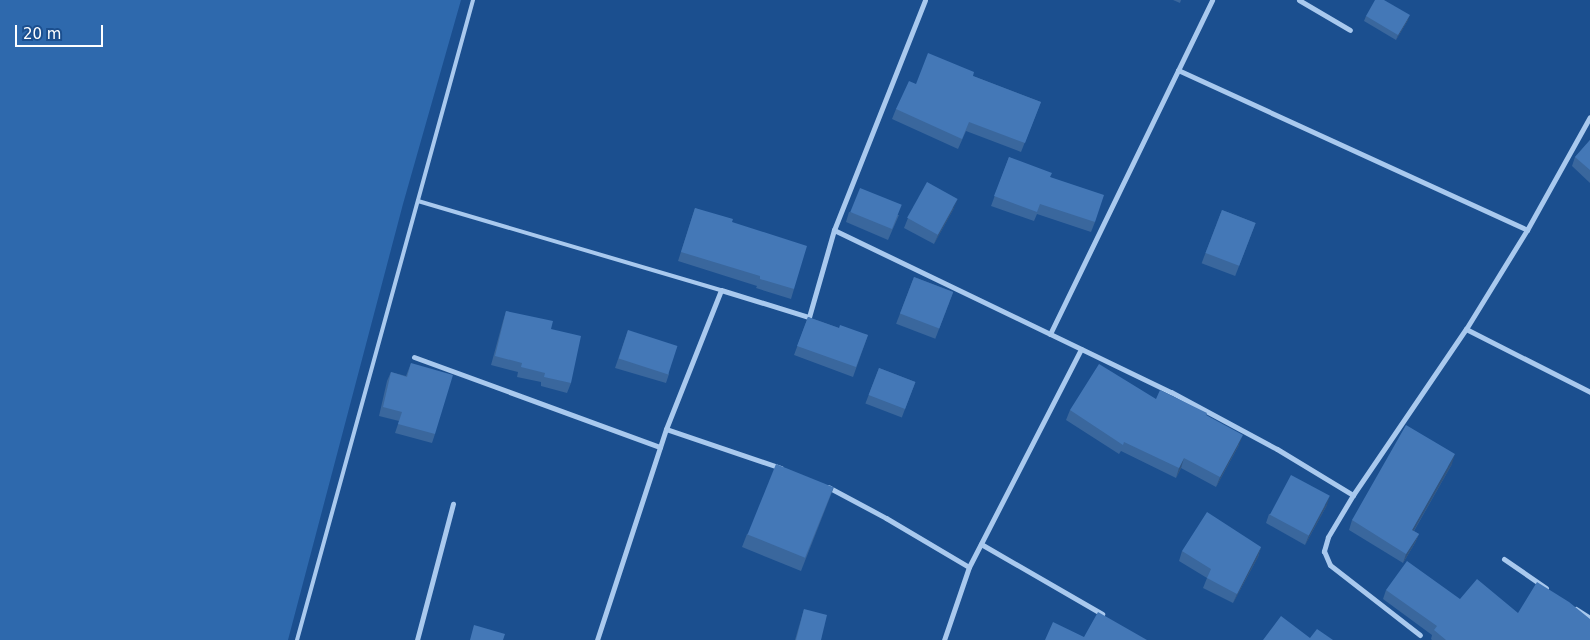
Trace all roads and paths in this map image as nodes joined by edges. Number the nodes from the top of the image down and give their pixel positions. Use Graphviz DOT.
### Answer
graph roads {
  1 [pos="474,0"];
  2 [pos="926,0"];
  3 [pos="1212,0"];
  4 [pos="1299,0"];
  5 [pos="1350,30"];
  6 [pos="1178,70"];
  7 [pos="1590,117"];
  8 [pos="418,201"];
  9 [pos="834,230"];
  10 [pos="1527,230"];
  11 [pos="721,290"];
  12 [pos="1466,329"];
  13 [pos="1050,334"];
  14 [pos="1081,348"];
  15 [pos="414,357"];
  16 [pos="1590,392"];
  17 [pos="666,429"];
  18 [pos="660,447"];
  19 [pos="783,469"];
  20 [pos="823,486"];
  21 [pos="1353,495"];
  22 [pos="453,504"];
  23 [pos="981,544"];
  24 [pos="1504,559"];
  25 [pos="969,567"];
  26 [pos="1551,591"];
  27 [pos="1566,602"];
  28 [pos="1105,616"];
  29 [pos="1590,618"];
  30 [pos="1420,635"];
  31 [pos="297,640"];
  32 [pos="417,640"];
  33 [pos="597,640"];
  34 [pos="944,640"];
  1 -- 8 [label="lane"];
  2 -- 9 [label="street"];
  3 -- 6 [label="street"];
  4 -- 5 [label="street"];
  6 -- 10 [label="street"];
  6 -- 13 [label="street"];
  7 -- 10 [label="street"];
  8 -- 11 [label="lane"];
  8 -- 31 [label="lane"];
  9 -- 11 [label="street"];
  9 -- 13 [label="street"];
  10 -- 12 [label="street"];
  11 -- 17 [label="street"];
  12 -- 16 [label="street"];
  12 -- 21 [label="street"];
  13 -- 14 [label="street"];
  14 -- 21 [label="street"];
  14 -- 23 [label="street"];
  15 -- 18 [label="street"];
  17 -- 18 [label="street"];
  17 -- 19 [label="street"];
  18 -- 33 [label="street"];
  20 -- 25 [label="street"];
  21 -- 30 [label="street"];
  22 -- 32 [label="street"];
  23 -- 25 [label="street"];
  23 -- 28 [label="street"];
  24 -- 26 [label="street"];
  25 -- 34 [label="street"];
  27 -- 29 [label="street"];
}
